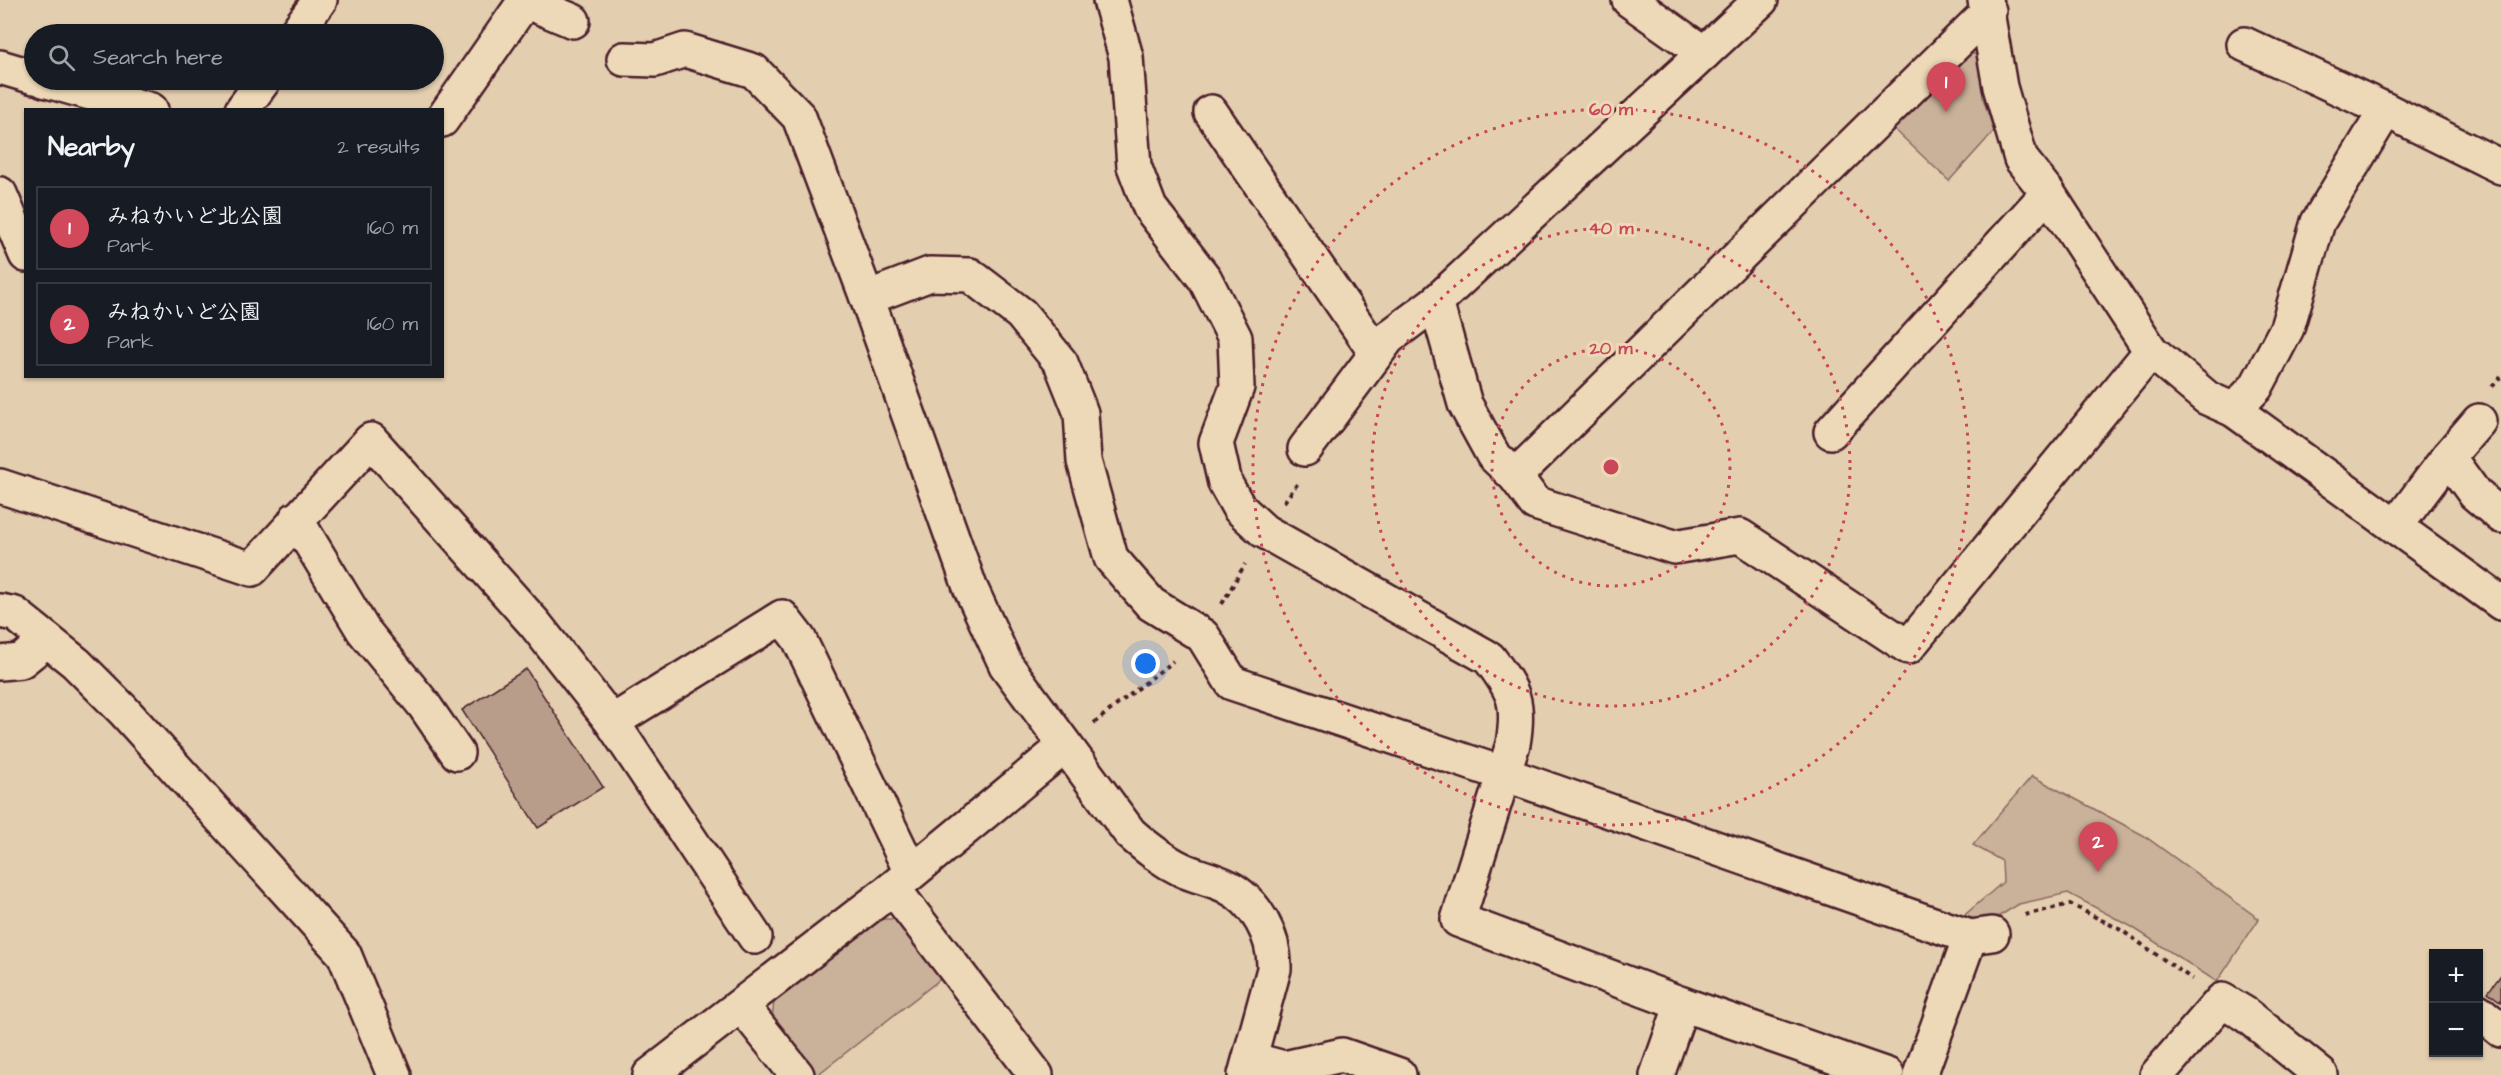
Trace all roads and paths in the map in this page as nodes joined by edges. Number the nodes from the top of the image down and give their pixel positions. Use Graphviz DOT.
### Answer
graph roads {
  1 [pos="320,0"];
  2 [pos="1110,0"];
  3 [pos="1629,0"];
  4 [pos="1761,0"];
  5 [pos="1987,6"];
  6 [pos="573,21"];
  7 [pos="302,24"];
  8 [pos="2244,44"];
  9 [pos="1704,53"];
  10 [pos="624,59"];
  11 [pos="0,67"];
  12 [pos="24,74"];
  13 [pos="80,90"];
  14 [pos="257,90"];
  15 [pos="144,108"];
  16 [pos="243,108"];
  17 [pos="2386,110"];
  18 [pos="1211,112"];
  19 [pos="444,117"];
  20 [pos="2501,167"];
  21 [pos="2048,192"];
  22 [pos="0,194"];
  23 [pos="24,250"];
  24 [pos="867,298"];
  25 [pos="1436,302"];
  26 [pos="2151,351"];
  27 [pos="1376,353"];
  28 [pos="2234,410"];
  29 [pos="2479,421"];
  30 [pos="1832,432"];
  31 [pos="1305,449"];
  32 [pos="2448,457"];
  33 [pos="1515,476"];
  34 [pos="0,486"];
  35 [pos="2501,516"];
  36 [pos="296,519"];
  37 [pos="2396,526"];
  38 [pos="1264,531"];
  39 [pos="2501,603"];
  40 [pos="0,611"];
  41 [pos="1203,636"];
  42 [pos="47,640"];
  43 [pos="0,663"];
  44 [pos="612,722"];
  45 [pos="1065,746"];
  46 [pos="457,753"];
  47 [pos="1504,774"];
  48 [pos="902,880"];
  49 [pos="1981,936"];
  50 [pos="755,937"];
  51 [pos="2222,1000"];
  52 [pos="1682,1004"];
  53 [pos="742,1006"];
  54 [pos="2483,1015"];
  55 [pos="2501,1030"];
  56 [pos="1248,1067"];
  57 [pos="394,1075"];
  58 [pos="650,1075"];
  59 [pos="797,1075"];
  60 [pos="1036,1075"];
  61 [pos="1399,1075"];
  62 [pos="1657,1075"];
  63 [pos="1887,1075"];
  64 [pos="1920,1075"];
  65 [pos="2157,1075"];
  66 [pos="2321,1075"];
  1 -- 7 [label="street"];
  2 -- 38 [label="street"];
  3 -- 9 [label="street"];
  4 -- 9 [label="street"];
  5 -- 21 [label="street"];
  5 -- 33 [label="street"];
  6 -- 19 [label="street"];
  8 -- 17 [label="street"];
  9 -- 25 [label="street"];
  10 -- 24 [label="street"];
  11 -- 12 [label="street"];
  13 -- 15 [label="street"];
  14 -- 16 [label="street"];
  17 -- 20 [label="street"];
  17 -- 28 [label="street"];
  18 -- 27 [label="street"];
  21 -- 26 [label="street"];
  21 -- 30 [label="street"];
  22 -- 23 [label="street"];
  24 -- 41 [label="street"];
  24 -- 45 [label="street"];
  25 -- 27 [label="street"];
  25 -- 33 [label="street"];
  26 -- 28 [label="street"];
  26 -- 33 [label="street"];
  27 -- 31 [label="street"];
  28 -- 37 [label="street"];
  29 -- 32 [label="street"];
  31 -- 38 [label="path"];
  32 -- 35 [label="street"];
  32 -- 37 [label="street"];
  34 -- 36 [label="street"];
  36 -- 44 [label="street"];
  36 -- 46 [label="street"];
  37 -- 39 [label="street"];
  38 -- 41 [label="path"];
  38 -- 47 [label="street"];
  40 -- 42 [label="street"];
  41 -- 45 [label="path"];
  41 -- 47 [label="street"];
  42 -- 43 [label="street"];
  42 -- 57 [label="street"];
  44 -- 48 [label="street"];
  44 -- 50 [label="street"];
  45 -- 48 [label="street"];
  45 -- 56 [label="street"];
  47 -- 49 [label="street"];
  47 -- 52 [label="street"];
  48 -- 53 [label="street"];
  48 -- 60 [label="street"];
  49 -- 51 [label="path"];
  49 -- 64 [label="street"];
  51 -- 65 [label="street"];
  51 -- 66 [label="street"];
  52 -- 62 [label="street"];
  52 -- 63 [label="street"];
  53 -- 58 [label="street"];
  53 -- 59 [label="street"];
  54 -- 55 [label="street"];
  56 -- 61 [label="street"];
}
